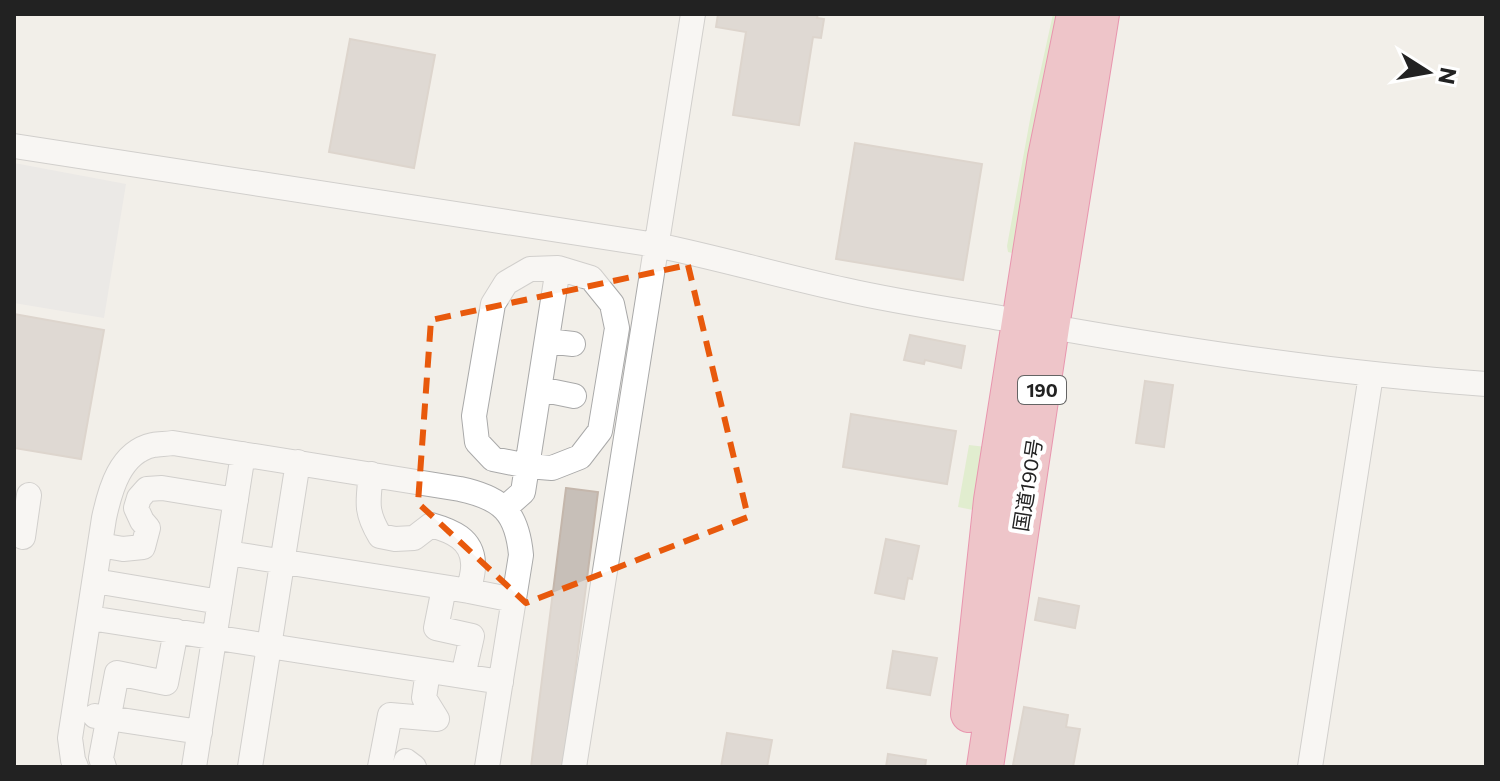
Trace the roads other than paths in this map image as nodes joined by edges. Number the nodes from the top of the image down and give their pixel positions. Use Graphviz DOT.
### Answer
graph roads {
  1 [pos="693,14"];
  2 [pos="1075,14"];
  3 [pos="1101,14"];
  4 [pos="14,146"];
  5 [pos="656,245"];
  6 [pos="558,268"];
  7 [pos="1035,325"];
  8 [pos="547,341"];
  9 [pos="573,344"];
  10 [pos="1371,375"];
  11 [pos="1486,384"];
  12 [pos="540,389"];
  13 [pos="574,396"];
  14 [pos="243,454"];
  15 [pos="298,462"];
  16 [pos="528,466"];
  17 [pos="371,474"];
  18 [pos="236,500"];
  19 [pos="505,508"];
  20 [pos="100,545"];
  21 [pos="228,553"];
  22 [pos="282,562"];
  23 [pos="95,581"];
  24 [pos="444,588"];
  25 [pos="469,591"];
  26 [pos="514,600"];
  27 [pos="220,602"];
  28 [pos="90,618"];
  29 [pos="176,631"];
  30 [pos="214,638"];
  31 [pos="269,646"];
  32 [pos="428,671"];
  33 [pos="463,676"];
  34 [pos="501,682"];
  35 [pos="74,712"];
  36 [pos="108,718"];
  37 [pos="200,732"];
  38 [pos="76,767"];
  39 [pos="104,767"];
  40 [pos="194,767"];
  41 [pos="250,767"];
  42 [pos="380,767"];
  43 [pos="404,767"];
  44 [pos="414,767"];
  45 [pos="487,767"];
  46 [pos="574,767"];
  47 [pos="963,767"];
  48 [pos="985,767"];
  49 [pos="1310,767"];
  1 -- 5 [label="street"];
  2 -- 7 [label="highway, 国道190号 / 190"];
  3 -- 7 [label="highway, 国道190号 / 190"];
  4 -- 5 [label="street"];
  5 -- 7 [label="street"];
  5 -- 46 [label="street"];
  6 -- 8 [label="street"];
  6 -- 16 [label="street"];
  6 -- 16 [label="street"];
  7 -- 10 [label="street"];
  7 -- 47 [label="highway, 国道190号 / 190"];
  7 -- 48 [label="highway, 国道190号 / 190"];
  8 -- 9 [label="street"];
  8 -- 12 [label="street"];
  10 -- 11 [label="street"];
  10 -- 49 [label="street"];
  12 -- 13 [label="street"];
  12 -- 16 [label="street"];
  14 -- 15 [label="street"];
  14 -- 18 [label="street"];
  14 -- 20 [label="street"];
  15 -- 17 [label="street"];
  15 -- 22 [label="street"];
  16 -- 19 [label="street"];
  17 -- 19 [label="street"];
  17 -- 25 [label="street"];
  18 -- 20 [label="street"];
  18 -- 21 [label="street"];
  19 -- 26 [label="street"];
  20 -- 23 [label="street"];
  21 -- 22 [label="street"];
  21 -- 27 [label="street"];
  22 -- 24 [label="street"];
  22 -- 31 [label="street"];
  23 -- 27 [label="street"];
  23 -- 28 [label="street"];
  24 -- 25 [label="street"];
  24 -- 33 [label="street"];
  25 -- 26 [label="street"];
  26 -- 34 [label="street"];
  27 -- 30 [label="street"];
  28 -- 29 [label="street"];
  28 -- 35 [label="street"];
  29 -- 30 [label="street"];
  29 -- 36 [label="street"];
  30 -- 31 [label="street"];
  30 -- 37 [label="street"];
  31 -- 32 [label="street"];
  31 -- 41 [label="street"];
  32 -- 33 [label="street"];
  32 -- 42 [label="street"];
  33 -- 34 [label="street"];
  34 -- 45 [label="street"];
  35 -- 36 [label="street"];
  35 -- 38 [label="street"];
  36 -- 37 [label="street"];
  36 -- 39 [label="street"];
  37 -- 40 [label="street"];
  43 -- 44 [label="street"];
}
